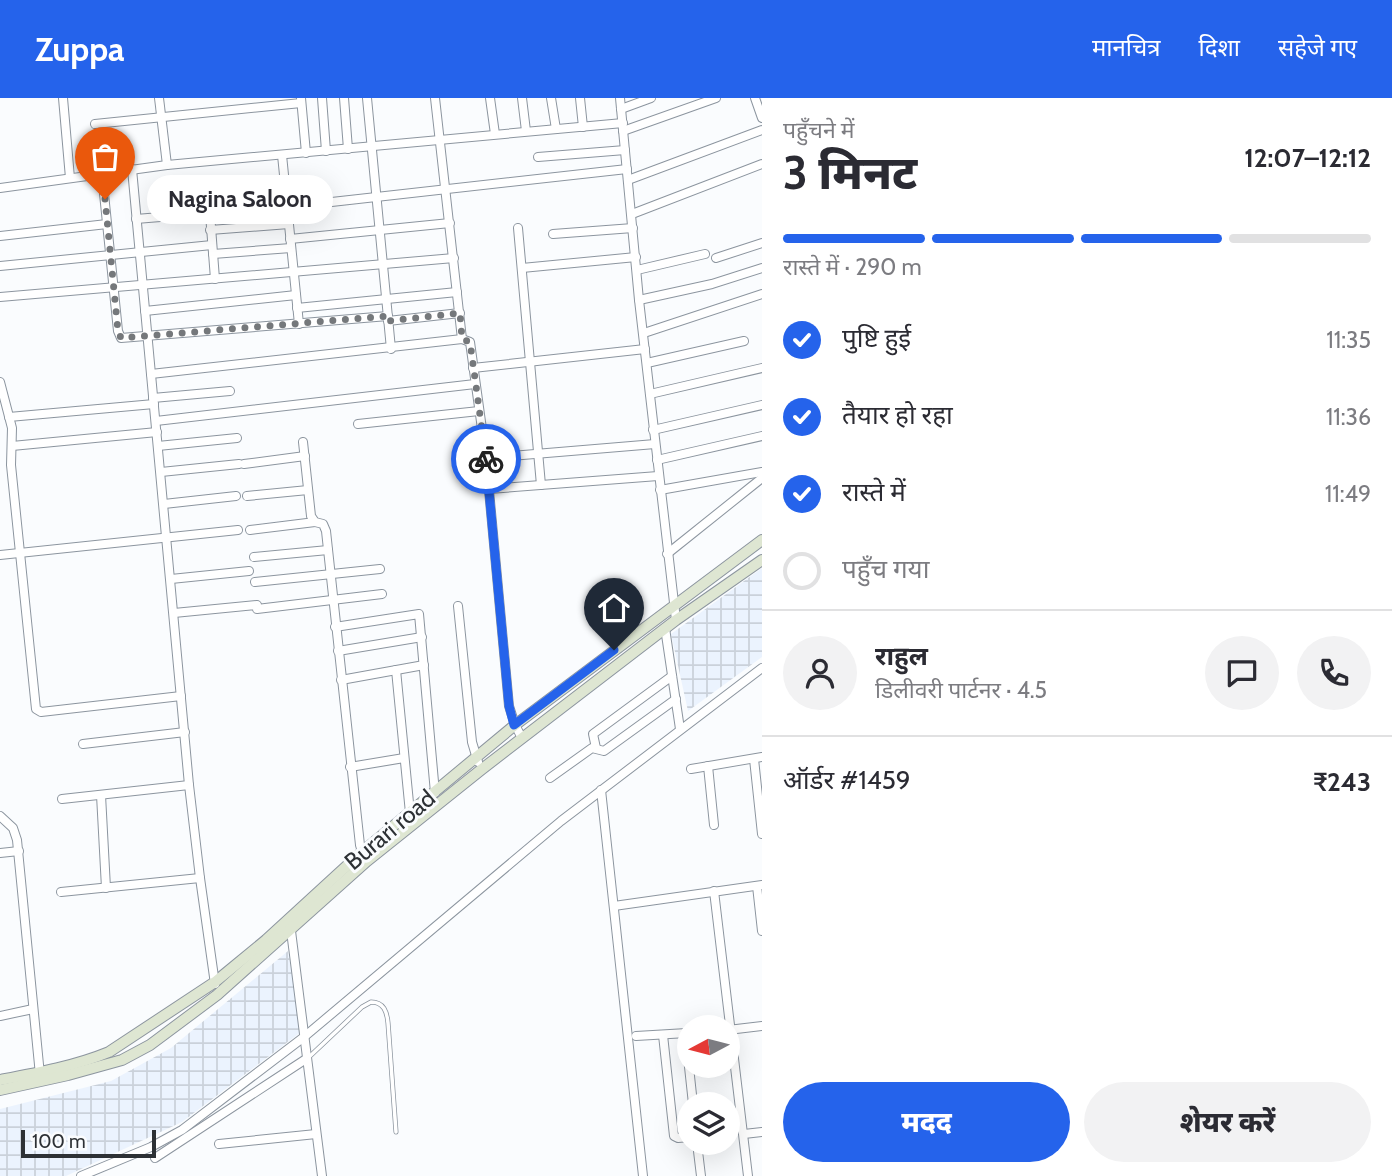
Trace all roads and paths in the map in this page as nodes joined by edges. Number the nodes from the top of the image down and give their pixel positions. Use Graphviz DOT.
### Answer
graph roads {
  1 [pos="63,98"];
  2 [pos="159,98"];
  3 [pos="322,98"];
  4 [pos="344,98"];
  5 [pos="367,98"];
  6 [pos="435,98"];
  7 [pos="490,98"];
  8 [pos="522,98"];
  9 [pos="551,98"];
  10 [pos="580,98"];
  11 [pos="620,98"];
  12 [pos="651,98"];
  13 [pos="716,98"];
  14 [pos="755,98"];
  15 [pos="301,101"];
  16 [pos="621,109"];
  17 [pos="162,118"];
  18 [pos="762,118"];
  19 [pos="94,124"];
  20 [pos="583,127"];
  21 [pos="623,127"];
  22 [pos="556,129"];
  23 [pos="762,130"];
  24 [pos="526,131"];
  25 [pos="495,134"];
  26 [pos="440,140"];
  27 [pos="372,147"];
  28 [pos="348,149"];
  29 [pos="625,150"];
  30 [pos="326,151"];
  31 [pos="306,153"];
  32 [pos="282,155"];
  33 [pos="538,158"];
  34 [pos="762,164"];
  35 [pos="167,165"];
  36 [pos="132,169"];
  37 [pos="627,169"];
  38 [pos="102,174"];
  39 [pos="70,178"];
  40 [pos="628,180"];
  41 [pos="0,188"];
  42 [pos="446,189"];
  43 [pos="286,190"];
  44 [pos="377,197"];
  45 [pos="287,207"];
  46 [pos="209,213"];
  47 [pos="632,214"];
  48 [pos="136,219"];
  49 [pos="450,223"];
  50 [pos="107,224"];
  51 [pos="289,224"];
  52 [pos="518,228"];
  53 [pos="633,228"];
  54 [pos="210,230"];
  55 [pos="380,230"];
  56 [pos="553,234"];
  57 [pos="0,236"];
  58 [pos="762,243"];
  59 [pos="291,244"];
  60 [pos="212,249"];
  61 [pos="139,252"];
  62 [pos="705,254"];
  63 [pos="110,255"];
  64 [pos="636,257"];
  65 [pos="454,258"];
  66 [pos="716,258"];
  67 [pos="383,264"];
  68 [pos="0,266"];
  69 [pos="522,268"];
  70 [pos="762,268"];
  71 [pos="637,270"];
  72 [pos="293,272"];
  73 [pos="215,279"];
  74 [pos="142,285"];
  75 [pos="114,286"];
  76 [pos="457,292"];
  77 [pos="762,294"];
  78 [pos="296,295"];
  79 [pos="0,297"];
  80 [pos="386,299"];
  81 [pos="639,300"];
  82 [pos="297,308"];
  83 [pos="145,310"];
  84 [pos="460,313"];
  85 [pos="388,318"];
  86 [pos="299,324"];
  87 [pos="644,333"];
  88 [pos="147,337"];
  89 [pos="462,339"];
  90 [pos="744,341"];
  91 [pos="391,349"];
  92 [pos="645,349"];
  93 [pos="531,362"];
  94 [pos="647,363"];
  95 [pos="473,368"];
  96 [pos="762,368"];
  97 [pos="151,374"];
  98 [pos="0,382"];
  99 [pos="475,384"];
  100 [pos="230,391"];
  101 [pos="650,394"];
  102 [pos="154,401"];
  103 [pos="762,405"];
  104 [pos="479,411"];
  105 [pos="9,417"];
  106 [pos="156,421"];
  107 [pos="358,424"];
  108 [pos="653,430"];
  109 [pos="157,432"];
  110 [pos="762,436"];
  111 [pos="237,438"];
  112 [pos="303,442"];
  113 [pos="655,444"];
  114 [pos="12,446"];
  115 [pos="158,446"];
  116 [pos="539,453"];
  117 [pos="305,456"];
  118 [pos="486,458"];
  119 [pos="657,460"];
  120 [pos="161,472"];
  121 [pos="762,472"];
  122 [pos="658,476"];
  123 [pos="762,478"];
  124 [pos="541,485"];
  125 [pos="489,489"];
  126 [pos="308,490"];
  127 [pos="660,490"];
  128 [pos="236,496"];
  129 [pos="247,496"];
  130 [pos="164,504"];
  131 [pos="316,522"];
  132 [pos="238,530"];
  133 [pos="250,530"];
  134 [pos="167,537"];
  135 [pos="762,540"];
  136 [pos="328,550"];
  137 [pos="20,553"];
  138 [pos="667,554"];
  139 [pos="0,555"];
  140 [pos="254,557"];
  141 [pos="762,560"];
  142 [pos="380,569"];
  143 [pos="248,571"];
  144 [pos="330,574"];
  145 [pos="171,579"];
  146 [pos="255,582"];
  147 [pos="382,594"];
  148 [pos="333,601"];
  149 [pos="673,605"];
  150 [pos="458,606"];
  151 [pos="174,613"];
  152 [pos="676,620"];
  153 [pos="335,627"];
  154 [pos="665,628"];
  155 [pos="422,637"];
  156 [pos="338,651"];
  157 [pos="424,665"];
  158 [pos="762,668"];
  159 [pos="396,670"];
  160 [pos="672,676"];
  161 [pos="341,680"];
  162 [pos="181,695"];
  163 [pos="676,699"];
  164 [pos="514,725"];
  165 [pos="680,729"];
  166 [pos="185,732"];
  167 [pos="522,738"];
  168 [pos="83,744"];
  169 [pos="596,748"];
  170 [pos="404,758"];
  171 [pos="758,758"];
  172 [pos="476,759"];
  173 [pos="708,766"];
  174 [pos="350,767"];
  175 [pos="482,769"];
  176 [pos="691,769"];
  177 [pos="550,778"];
  178 [pos="189,785"];
  179 [pos="601,790"];
  180 [pos="435,793"];
  181 [pos="101,795"];
  182 [pos="62,799"];
  183 [pos="410,813"];
  184 [pos="0,816"];
  185 [pos="714,825"];
  186 [pos="762,834"];
  187 [pos="19,850"];
  188 [pos="0,853"];
  189 [pos="365,857"];
  190 [pos="200,878"];
  191 [pos="759,886"];
  192 [pos="106,888"];
  193 [pos="714,891"];
  194 [pos="61,892"];
  195 [pos="614,906"];
  196 [pos="288,927"];
  197 [pos="762,930"];
  198 [pos="215,982"];
  199 [pos="217,995"];
  200 [pos="33,1009"];
  201 [pos="728,1015"];
  202 [pos="0,1016"];
  203 [pos="762,1026"];
  204 [pos="740,1029"];
  205 [pos="677,1034"];
  206 [pos="663,1035"];
  207 [pos="636,1036"];
  208 [pos="304,1041"];
  209 [pos="306,1056"];
  210 [pos="40,1077"];
  211 [pos="736,1078"];
  212 [pos="0,1080"];
  213 [pos="0,1090"];
  214 [pos="396,1132"];
  215 [pos="762,1132"];
  216 [pos="317,1134"];
  217 [pos="744,1134"];
  218 [pos="677,1138"];
  219 [pos="219,1144"];
  220 [pos="698,1155"];
  221 [pos="155,1158"];
  222 [pos="81,1176"];
  223 [pos="322,1176"];
  224 [pos="643,1176"];
  225 [pos="701,1176"];
  226 [pos="748,1176"];
  1 -- 39 [label="street"];
  2 -- 17 [label="street"];
  3 -- 30 [label="street"];
  4 -- 28 [label="street"];
  5 -- 27 [label="street"];
  6 -- 26 [label="street"];
  7 -- 25 [label="street"];
  8 -- 24 [label="street"];
  9 -- 22 [label="street"];
  10 -- 20 [label="street"];
  11 -- 16 [label="street"];
  12 -- 16 [label="street"];
  13 -- 21 [label="street"];
  14 -- 18 [label="street"];
  15 -- 17 [label="street"];
  15 -- 31 [label="street"];
  16 -- 21 [label="street"];
  17 -- 19 [label="street"];
  17 -- 35 [label="street"];
  20 -- 21 [label="street"];
  20 -- 22 [label="street"];
  21 -- 29 [label="street"];
  22 -- 24 [label="street"];
  23 -- 40 [label="street"];
  24 -- 25 [label="street"];
  25 -- 26 [label="street"];
  26 -- 27 [label="street"];
  26 -- 42 [label="street"];
  27 -- 28 [label="street"];
  27 -- 44 [label="street"];
  28 -- 30 [label="street"];
  29 -- 33 [label="street"];
  29 -- 37 [label="street"];
  30 -- 31 [label="street"];
  31 -- 32 [label="street"];
  32 -- 35 [label="street"];
  32 -- 43 [label="street"];
  34 -- 47 [label="street"];
  35 -- 36 [label="street"];
  36 -- 38 [label="street"];
  36 -- 48 [label="street"];
  37 -- 40 [label="street"];
  37 -- 42 [label="street"];
  38 -- 39 [label="street"];
  38 -- 50 [label="street"];
  39 -- 41 [label="street"];
  40 -- 47 [label="street"];
  42 -- 44 [label="street"];
  42 -- 49 [label="street"];
  43 -- 45 [label="street"];
  43 -- 46 [label="street"];
  44 -- 45 [label="street"];
  44 -- 55 [label="street"];
  45 -- 51 [label="street"];
  46 -- 48 [label="street"];
  46 -- 54 [label="street"];
  47 -- 53 [label="street"];
  48 -- 61 [label="street"];
  49 -- 55 [label="street"];
  49 -- 65 [label="street"];
  50 -- 57 [label="street"];
  50 -- 63 [label="street"];
  51 -- 54 [label="street"];
  51 -- 59 [label="street"];
  52 -- 69 [label="street"];
  53 -- 56 [label="street"];
  53 -- 64 [label="street"];
  54 -- 60 [label="street"];
  55 -- 59 [label="street"];
  55 -- 67 [label="street"];
  58 -- 66 [label="street"];
  59 -- 60 [label="street"];
  59 -- 72 [label="street"];
  60 -- 61 [label="street"];
  60 -- 73 [label="street"];
  61 -- 63 [label="street"];
  61 -- 74 [label="street"];
  62 -- 71 [label="street"];
  63 -- 68 [label="street"];
  63 -- 75 [label="street"];
  64 -- 69 [label="street"];
  64 -- 71 [label="street"];
  65 -- 67 [label="street"];
  65 -- 76 [label="street"];
  67 -- 72 [label="street"];
  67 -- 80 [label="street"];
  69 -- 93 [label="street"];
  70 -- 81 [label="street"];
  71 -- 81 [label="street"];
  72 -- 73 [label="street"];
  72 -- 78 [label="street"];
  73 -- 74 [label="street"];
  74 -- 75 [label="street"];
  74 -- 83 [label="street"];
  75 -- 79 [label="street"];
  75 -- 88 [label="street"];
  76 -- 80 [label="street"];
  76 -- 84 [label="street"];
  77 -- 87 [label="street"];
  78 -- 82 [label="street"];
  78 -- 83 [label="street"];
  80 -- 82 [label="street"];
  80 -- 85 [label="street"];
  81 -- 87 [label="street"];
  82 -- 86 [label="street"];
  83 -- 88 [label="street"];
  84 -- 85 [label="street"];
  84 -- 89 [label="street"];
  85 -- 86 [label="street"];
  85 -- 91 [label="street"];
  86 -- 88 [label="street"];
  87 -- 92 [label="street"];
  88 -- 97 [label="street"];
  89 -- 91 [label="street"];
  89 -- 95 [label="street"];
  90 -- 94 [label="street"];
  91 -- 97 [label="street"];
  92 -- 93 [label="street"];
  92 -- 94 [label="street"];
  93 -- 95 [label="street"];
  93 -- 116 [label="street"];
  94 -- 101 [label="street"];
  95 -- 99 [label="street"];
  96 -- 101 [label="street"];
  97 -- 102 [label="street"];
  98 -- 105 [label="street"];
  99 -- 104 [label="street"];
  99 -- 106 [label="street"];
  100 -- 102 [label="street"];
  101 -- 108 [label="street"];
  102 -- 105 [label="street"];
  102 -- 106 [label="street"];
  103 -- 108 [label="street"];
  104 -- 107 [label="street"];
  104 -- 118 [label="street"];
  105 -- 114 [label="street"];
  106 -- 109 [label="street"];
  108 -- 113 [label="street"];
  109 -- 114 [label="street"];
  109 -- 115 [label="street"];
  110 -- 119 [label="street"];
  111 -- 115 [label="street"];
  112 -- 117 [label="street"];
  113 -- 116 [label="street"];
  113 -- 119 [label="street"];
  114 -- 137 [label="street"];
  115 -- 120 [label="street"];
  116 -- 118 [label="street"];
  116 -- 124 [label="street"];
  117 -- 120 [label="street"];
  117 -- 126 [label="street"];
  118 -- 125 [label="street"];
  119 -- 122 [label="street"];
  120 -- 130 [label="street"];
  121 -- 127 [label="street"];
  122 -- 124 [label="street"];
  122 -- 127 [label="street"];
  123 -- 138 [label="street"];
  124 -- 125 [label="street"];
  125 -- 164 [label="street"];
  126 -- 129 [label="street"];
  126 -- 131 [label="street"];
  127 -- 138 [label="street"];
  128 -- 130 [label="street"];
  130 -- 134 [label="street"];
  131 -- 133 [label="street"];
  131 -- 136 [label="street"];
  132 -- 134 [label="street"];
  134 -- 137 [label="street"];
  134 -- 145 [label="street"];
  135 -- 149 [label="main road, Burari road"];
  136 -- 140 [label="street"];
  136 -- 144 [label="street"];
  137 -- 139 [label="street"];
  137 -- 162 [label="street"];
  138 -- 149 [label="street"];
  141 -- 152 [label="main road, Burari road"];
  142 -- 144 [label="street"];
  143 -- 145 [label="street"];
  144 -- 146 [label="street"];
  144 -- 148 [label="street"];
  145 -- 151 [label="street"];
  147 -- 148 [label="street"];
  148 -- 151 [label="street"];
  148 -- 153 [label="street"];
  149 -- 152 [label="street"];
  149 -- 164 [label="main road, Burari road"];
  150 -- 172 [label="street"];
  151 -- 162 [label="street"];
  152 -- 154 [label="main road, Burari road"];
  153 -- 155 [label="street"];
  153 -- 156 [label="street"];
  154 -- 160 [label="street"];
  154 -- 167 [label="main road, Burari road"];
  155 -- 156 [label="street"];
  155 -- 157 [label="street"];
  156 -- 161 [label="street"];
  157 -- 159 [label="street"];
  157 -- 180 [label="street"];
  158 -- 165 [label="street"];
  159 -- 161 [label="street"];
  159 -- 170 [label="street"];
  160 -- 163 [label="street"];
  160 -- 169 [label="street"];
  161 -- 174 [label="street"];
  162 -- 166 [label="street"];
  163 -- 165 [label="street"];
  163 -- 169 [label="street"];
  164 -- 167 [label="street"];
  164 -- 172 [label="main road, Burari road"];
  165 -- 179 [label="street"];
  166 -- 168 [label="street"];
  166 -- 178 [label="street"];
  167 -- 175 [label="main road, Burari road"];
  169 -- 177 [label="street"];
  170 -- 174 [label="street"];
  170 -- 183 [label="street"];
  171 -- 173 [label="street"];
  171 -- 186 [label="street"];
  172 -- 175 [label="street"];
  172 -- 180 [label="main road, Burari road"];
  173 -- 176 [label="street"];
  173 -- 185 [label="street"];
  174 -- 189 [label="street"];
  175 -- 189 [label="main road, Burari road"];
  178 -- 181 [label="street"];
  178 -- 190 [label="street"];
  179 -- 195 [label="street"];
  179 -- 208 [label="street"];
  180 -- 183 [label="main road, Burari road"];
  181 -- 182 [label="street"];
  181 -- 192 [label="street"];
  183 -- 189 [label="main road, Burari road"];
  184 -- 187 [label="street"];
  187 -- 188 [label="street"];
  187 -- 200 [label="street"];
  189 -- 196 [label="main road, Burari road"];
  190 -- 192 [label="street"];
  190 -- 198 [label="street"];
  191 -- 193 [label="street"];
  191 -- 197 [label="street"];
  192 -- 194 [label="street"];
  193 -- 195 [label="street"];
  193 -- 201 [label="street"];
  195 -- 224 [label="street"];
  196 -- 198 [label="main road, Burari road"];
  196 -- 199 [label="main road, Burari road"];
  196 -- 208 [label="street"];
  198 -- 199 [label="street"];
  198 -- 210 [label="main road, Burari road"];
  199 -- 210 [label="main road, Burari road"];
  200 -- 202 [label="street"];
  200 -- 210 [label="street"];
  203 -- 204 [label="street"];
  205 -- 206 [label="street"];
  206 -- 207 [label="street"];
  206 -- 218 [label="street"];
  208 -- 209 [label="street"];
  208 -- 222 [label="street"];
  209 -- 214 [label="lane"];
  209 -- 216 [label="street"];
  209 -- 221 [label="street"];
  210 -- 212 [label="main road, Burari road"];
  210 -- 213 [label="main road, Burari road"];
  211 -- 217 [label="street"];
  215 -- 217 [label="street"];
  216 -- 219 [label="street"];
  216 -- 223 [label="street"];
  217 -- 226 [label="street"];
  220 -- 225 [label="street"];
}
